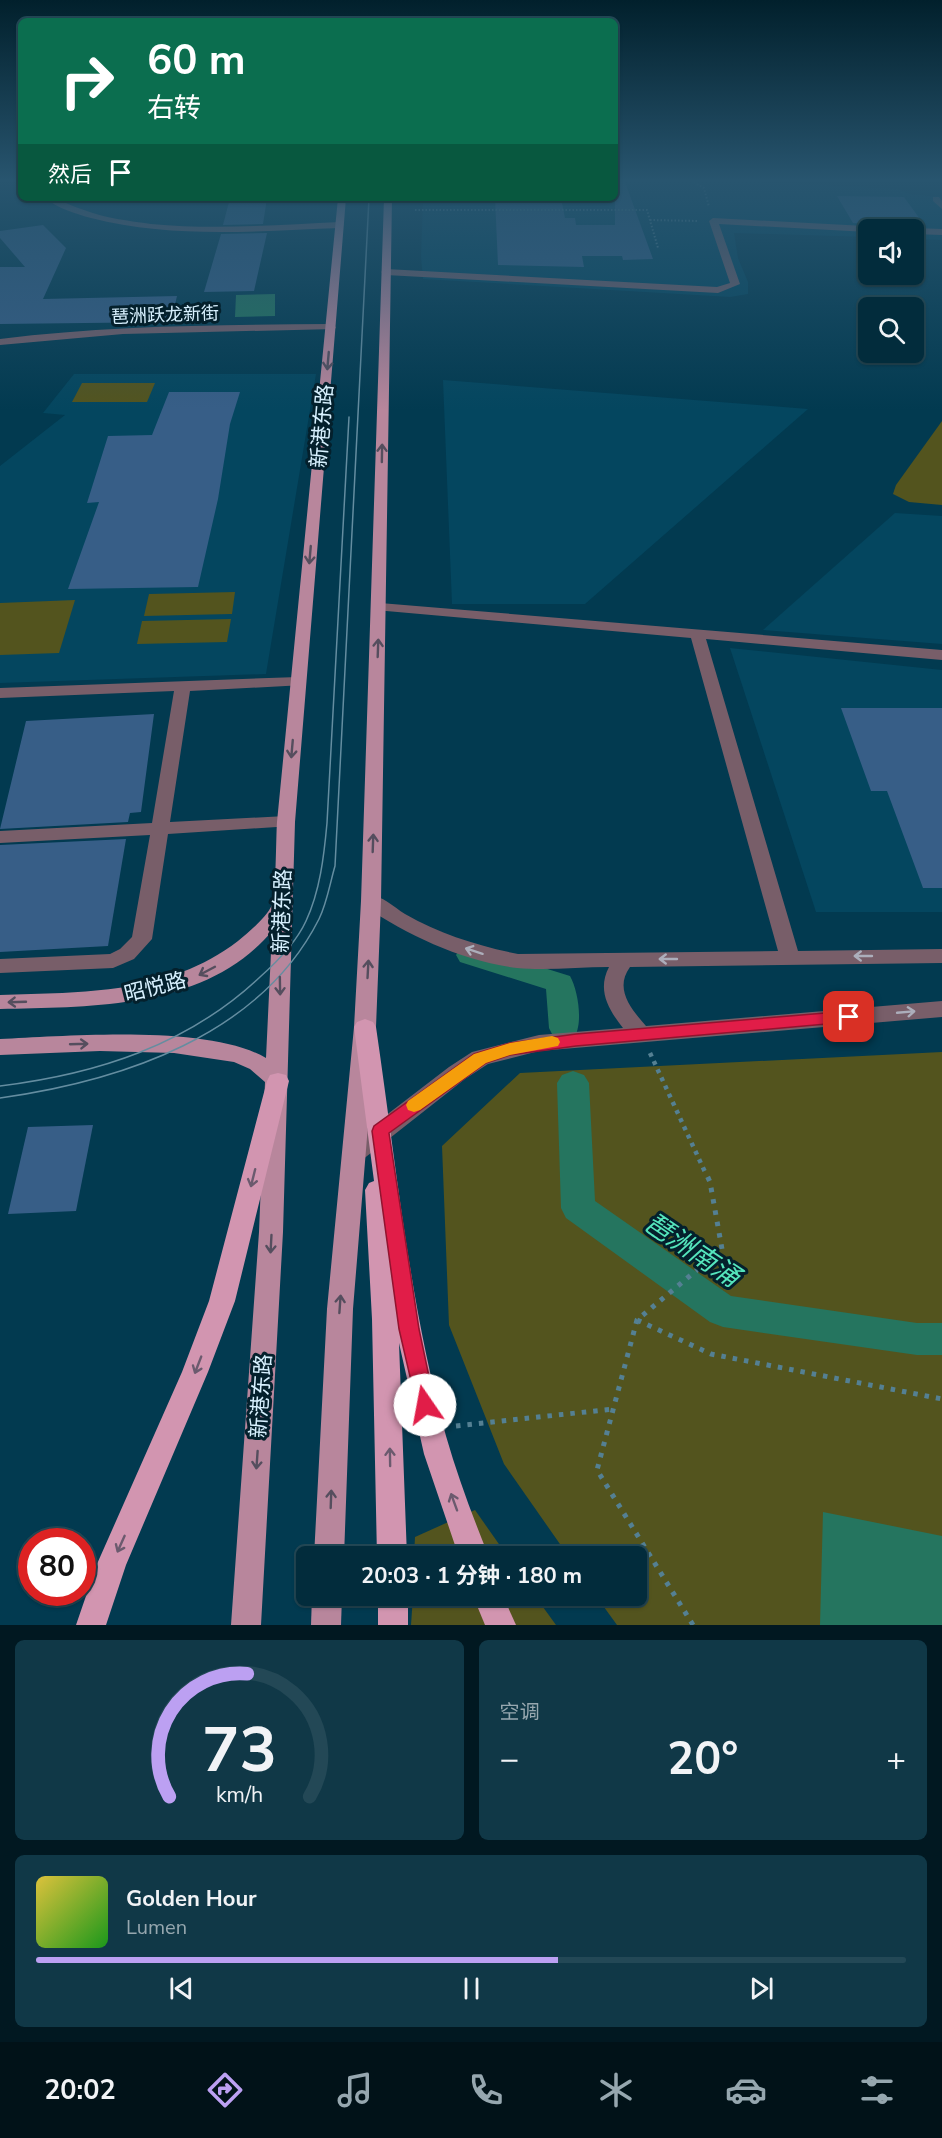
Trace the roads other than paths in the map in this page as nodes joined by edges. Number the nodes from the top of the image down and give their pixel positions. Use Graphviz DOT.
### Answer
graph roads {
  1 [pos="337,258"];
  2 [pos="386,258"];
  3 [pos="726,258"];
  4 [pos="386,272"];
  5 [pos="331,327"];
  6 [pos="0,342"];
  7 [pos="380,607"];
  8 [pos="697,634"];
  9 [pos="942,655"];
  10 [pos="298,682"];
  11 [pos="183,686"];
  12 [pos="0,693"];
  13 [pos="286,822"];
  14 [pos="159,829"];
  15 [pos="0,837"];
  16 [pos="371,901"];
  17 [pos="282,906"];
  18 [pos="942,956"];
  19 [pos="790,957"];
  20 [pos="625,959"];
  21 [pos="0,966"];
  22 [pos="0,1002"];
  23 [pos="942,1009"];
  24 [pos="365,1027"];
  25 [pos="641,1034"];
  26 [pos="0,1047"];
  27 [pos="278,1081"];
  28 [pos="369,1140"];
  29 [pos="329,1546"];
  30 [pos="392,1546"];
  31 [pos="470,1546"];
  32 [pos="327,1606"];
  33 [pos="393,1606"];
  34 [pos="492,1606"];
  35 [pos="91,1625"];
  36 [pos="246,1625"];
  37 [pos="326,1625"];
  38 [pos="393,1625"];
  39 [pos="501,1625"];
  1 -- 5 [label="main road, 新港东路"];
  2 -- 4 [label="main road"];
  3 -- 4 [label="street"];
  7 -- 4 [label="main road, one-way"];
  5 -- 6 [label="street, 琶洲跃龙新街"];
  5 -- 10 [label="main road, 新港东路, one-way"];
  7 -- 8 [label="street"];
  16 -- 7 [label="main road, one-way"];
  8 -- 9 [label="street"];
  8 -- 19 [label="street"];
  10 -- 11 [label="street"];
  10 -- 13 [label="main road, 新港东路, one-way"];
  11 -- 12 [label="street"];
  11 -- 14 [label="street"];
  13 -- 14 [label="street"];
  13 -- 17 [label="main road, 新港东路"];
  14 -- 15 [label="street"];
  14 -- 21 [label="street"];
  20 -- 16 [label="street, one-way"];
  24 -- 16 [label="main road, one-way"];
  17 -- 22 [label="main road, 昭悦路, one-way"];
  17 -- 27 [label="main road, 新港东路, one-way"];
  18 -- 19 [label="street, one-way"];
  19 -- 20 [label="street, one-way"];
  20 -- 25 [label="street"];
  25 -- 23 [label="street, one-way"];
  24 -- 28 [label="highway"];
  24 -- 28 [label="main road"];
  25 -- 28 [label="street"];
  26 -- 27 [label="main road, one-way"];
  27 -- 35 [label="highway, one-way"];
  27 -- 36 [label="main road, 新港东路, one-way"];
  29 -- 28 [label="main road, one-way"];
  30 -- 28 [label="highway, one-way"];
  31 -- 28 [label="highway, one-way"];
  32 -- 37 [label="main road"];
  33 -- 38 [label="highway"];
  34 -- 39 [label="highway"];
}
